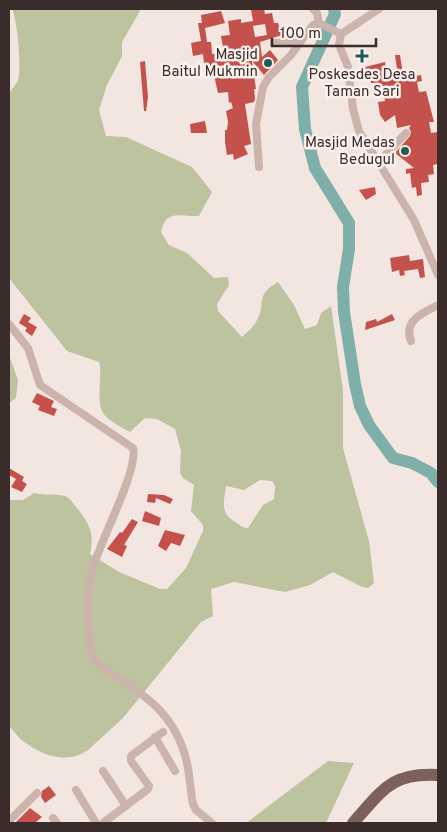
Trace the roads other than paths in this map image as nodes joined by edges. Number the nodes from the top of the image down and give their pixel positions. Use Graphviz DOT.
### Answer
graph roads {
  1 [pos="313,9"];
  2 [pos="379,9"];
  3 [pos="322,25"];
  4 [pos="338,33"];
  5 [pos="300,42"];
  6 [pos="274,43"];
  7 [pos="406,133"];
  8 [pos="379,162"];
  9 [pos="258,167"];
  10 [pos="438,275"];
  11 [pos="438,306"];
  12 [pos="9,324"];
  13 [pos="411,341"];
  14 [pos="163,732"];
  15 [pos="154,737"];
  16 [pos="103,771"];
  17 [pos="175,771"];
  18 [pos="438,776"];
  19 [pos="76,790"];
  20 [pos="37,793"];
  21 [pos="126,806"];
  22 [pos="9,821"];
  23 [pos="96,823"];
  24 [pos="103,823"];
  25 [pos="212,823"];
  26 [pos="352,823"];
  1 -- 3 [label="street"];
  2 -- 4 [label="street"];
  3 -- 4 [label="street"];
  3 -- 5 [label="street"];
  4 -- 8 [label="street"];
  5 -- 6 [label="street"];
  5 -- 9 [label="street"];
  7 -- 8 [label="street"];
  8 -- 10 [label="street"];
  11 -- 13 [label="street"];
  12 -- 25 [label="street"];
  14 -- 15 [label="street"];
  15 -- 17 [label="street"];
  15 -- 21 [label="street"];
  16 -- 21 [label="street"];
  18 -- 26 [label="main road"];
  19 -- 23 [label="street"];
  20 -- 22 [label="street"];
  21 -- 24 [label="street"];
}
